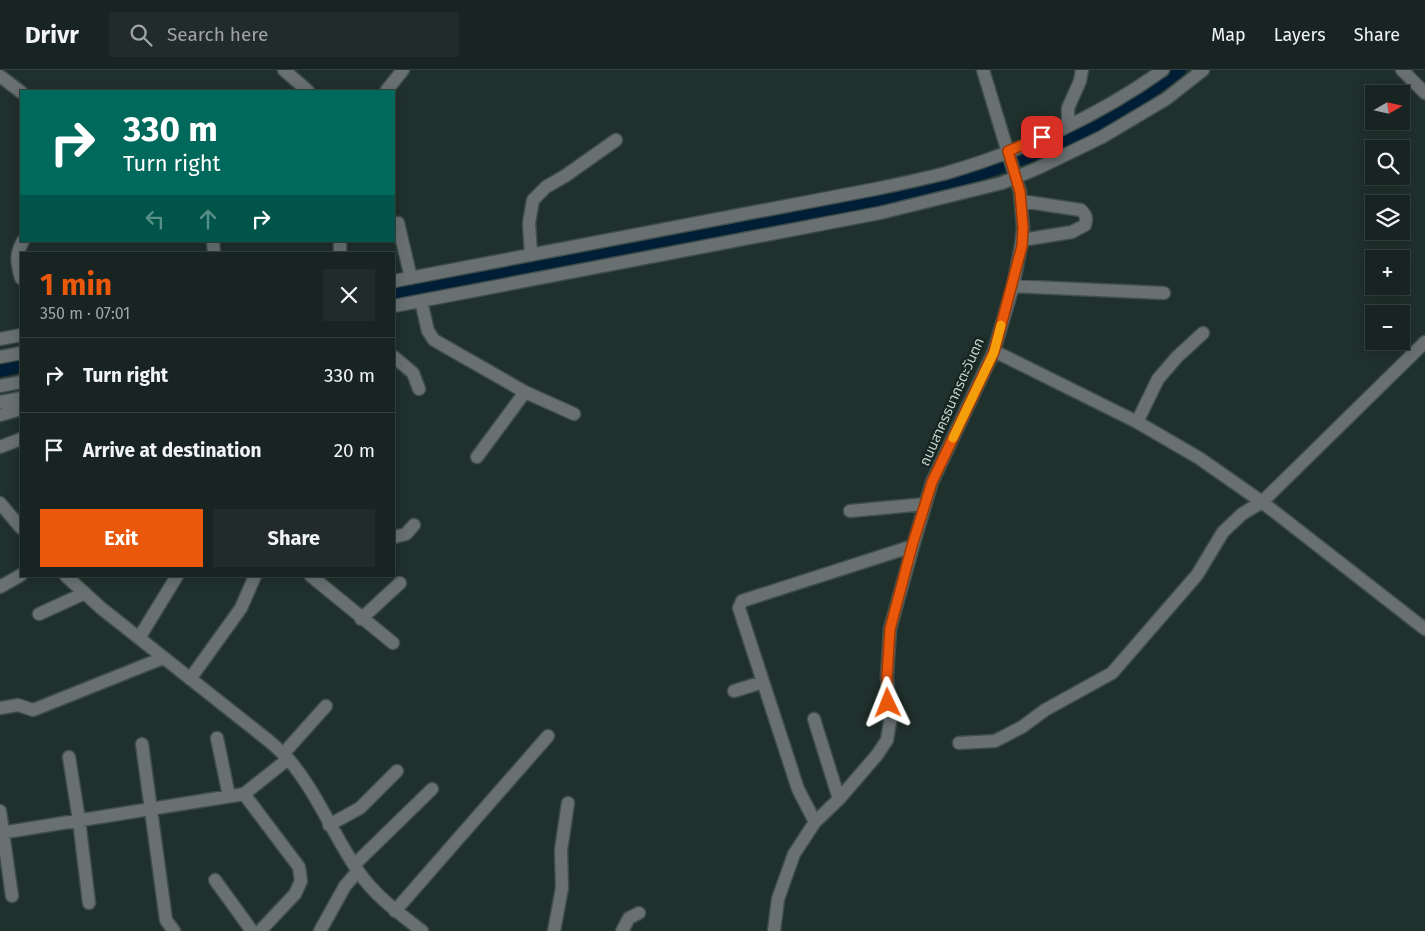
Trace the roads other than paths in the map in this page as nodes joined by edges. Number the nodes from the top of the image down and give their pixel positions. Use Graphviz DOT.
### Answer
graph roads {
  1 [pos="284,70"];
  2 [pos="403,70"];
  3 [pos="983,70"];
  4 [pos="1082,70"];
  5 [pos="1203,70"];
  6 [pos="1402,70"];
  7 [pos="1160,71"];
  8 [pos="0,76"];
  9 [pos="307,90"];
  10 [pos="387,90"];
  11 [pos="20,91"];
  12 [pos="1425,93"];
  13 [pos="1068,125"];
  14 [pos="616,140"];
  15 [pos="1008,153"];
  16 [pos="1016,176"];
  17 [pos="1021,201"];
  18 [pos="398,223"];
  19 [pos="1022,240"];
  20 [pos="22,242"];
  21 [pos="531,255"];
  22 [pos="20,274"];
  23 [pos="411,278"];
  24 [pos="395,281"];
  25 [pos="1013,286"];
  26 [pos="1164,293"];
  27 [pos="421,301"];
  28 [pos="395,306"];
  29 [pos="1204,333"];
  30 [pos="20,335"];
  31 [pos="0,339"];
  32 [pos="1425,342"];
  33 [pos="994,352"];
  34 [pos="20,353"];
  35 [pos="1420,354"];
  36 [pos="0,357"];
  37 [pos="395,358"];
  38 [pos="20,382"];
  39 [pos="0,386"];
  40 [pos="419,389"];
  41 [pos="524,392"];
  42 [pos="20,398"];
  43 [pos="0,402"];
  44 [pos="20,409"];
  45 [pos="574,414"];
  46 [pos="0,415"];
  47 [pos="1137,422"];
  48 [pos="20,439"];
  49 [pos="0,447"];
  50 [pos="477,457"];
  51 [pos="1262,502"];
  52 [pos="0,503"];
  53 [pos="925,504"];
  54 [pos="850,511"];
  55 [pos="20,525"];
  56 [pos="414,525"];
  57 [pos="395,537"];
  58 [pos="912,546"];
  59 [pos="20,576"];
  60 [pos="67,577"];
  61 [pos="175,577"];
  62 [pos="255,577"];
  63 [pos="312,577"];
  64 [pos="400,583"];
  65 [pos="0,587"];
  66 [pos="85,593"];
  67 [pos="39,614"];
  68 [pos="361,619"];
  69 [pos="1425,629"];
  70 [pos="139,638"];
  71 [pos="393,643"];
  72 [pos="164,658"];
  73 [pos="190,679"];
  74 [pos="763,682"];
  75 [pos="734,691"];
  76 [pos="326,706"];
  77 [pos="0,708"];
  78 [pos="814,719"];
  79 [pos="548,736"];
  80 [pos="217,738"];
  81 [pos="959,743"];
  82 [pos="142,744"];
  83 [pos="286,756"];
  84 [pos="69,757"];
  85 [pos="396,771"];
  86 [pos="432,789"];
  87 [pos="244,794"];
  88 [pos="229,796"];
  89 [pos="839,799"];
  90 [pos="568,803"];
  91 [pos="152,810"];
  92 [pos="0,811"];
  93 [pos="79,820"];
  94 [pos="815,822"];
  95 [pos="329,825"];
  96 [pos="2,833"];
  97 [pos="356,868"];
  98 [pos="215,880"];
  99 [pos="12,896"];
  100 [pos="89,903"];
  101 [pos="395,911"];
  102 [pos="639,913"];
  103 [pos="174,931"];
  104 [pos="252,931"];
  105 [pos="260,931"];
  106 [pos="320,931"];
  107 [pos="422,931"];
  108 [pos="554,931"];
  109 [pos="622,931"];
  110 [pos="774,931"];
  1 -- 9 [label="street"];
  2 -- 10 [label="street"];
  3 -- 15 [label="street, ถนนสาครธนากรตะวันตก"];
  4 -- 13 [label="street"];
  5 -- 16 [label="street"];
  6 -- 12 [label="street"];
  7 -- 13 [label="street"];
  8 -- 11 [label="street"];
  13 -- 15 [label="street"];
  14 -- 21 [label="street"];
  15 -- 16 [label="street, ถนนสาครธนากรตะวันตก"];
  15 -- 21 [label="street"];
  16 -- 17 [label="street, ถนนสาครธนากรตะวันตก"];
  16 -- 27 [label="street"];
  17 -- 19 [label="street, ถนนสาครธนากรตะวันตก"];
  17 -- 19 [label="street"];
  18 -- 23 [label="street"];
  19 -- 25 [label="street, ถนนสาครธนากรตะวันตก"];
  20 -- 22 [label="street"];
  21 -- 23 [label="street"];
  23 -- 24 [label="street"];
  25 -- 26 [label="street"];
  25 -- 33 [label="street, ถนนสาครธนากรตะวันตก"];
  27 -- 28 [label="street"];
  27 -- 41 [label="street"];
  29 -- 47 [label="street"];
  30 -- 31 [label="street"];
  32 -- 35 [label="street"];
  33 -- 47 [label="street"];
  33 -- 53 [label="street, ถนนสาครธนากรตะวันตก"];
  34 -- 36 [label="street"];
  35 -- 51 [label="street"];
  37 -- 40 [label="street"];
  38 -- 39 [label="street"];
  41 -- 45 [label="street"];
  41 -- 50 [label="street"];
  42 -- 43 [label="street"];
  44 -- 46 [label="street"];
  47 -- 51 [label="street"];
  48 -- 49 [label="street"];
  51 -- 69 [label="street"];
  51 -- 81 [label="street"];
  52 -- 55 [label="street"];
  53 -- 54 [label="street"];
  53 -- 58 [label="street, ถนนสาครธนากรตะวันตก"];
  56 -- 57 [label="street"];
  58 -- 74 [label="street"];
  58 -- 89 [label="street, ถนนสาครธนากรตะวันตก"];
  59 -- 65 [label="street"];
  60 -- 66 [label="street"];
  61 -- 70 [label="street"];
  62 -- 73 [label="street"];
  63 -- 68 [label="street"];
  64 -- 68 [label="street"];
  66 -- 67 [label="street"];
  66 -- 70 [label="street"];
  68 -- 71 [label="street"];
  70 -- 72 [label="street"];
  72 -- 73 [label="street"];
  72 -- 77 [label="street"];
  73 -- 83 [label="street"];
  74 -- 75 [label="street"];
  74 -- 94 [label="street"];
  76 -- 83 [label="street"];
  78 -- 89 [label="street"];
  79 -- 101 [label="street"];
  80 -- 88 [label="street"];
  82 -- 91 [label="street"];
  83 -- 87 [label="street"];
  83 -- 95 [label="street"];
  84 -- 93 [label="street"];
  85 -- 95 [label="street"];
  86 -- 97 [label="street"];
  87 -- 88 [label="street"];
  87 -- 105 [label="street"];
  88 -- 91 [label="street"];
  89 -- 94 [label="street, ถนนสาครธนากรตะวันตก"];
  90 -- 108 [label="street"];
  91 -- 93 [label="street"];
  91 -- 103 [label="street"];
  92 -- 96 [label="street"];
  93 -- 96 [label="street"];
  93 -- 100 [label="street"];
  94 -- 110 [label="street, ถนนสาครธนากรตะวันตก"];
  95 -- 97 [label="street"];
  96 -- 99 [label="street"];
  97 -- 101 [label="street"];
  97 -- 106 [label="street"];
  98 -- 104 [label="street"];
  101 -- 107 [label="street"];
  102 -- 109 [label="street"];
}
